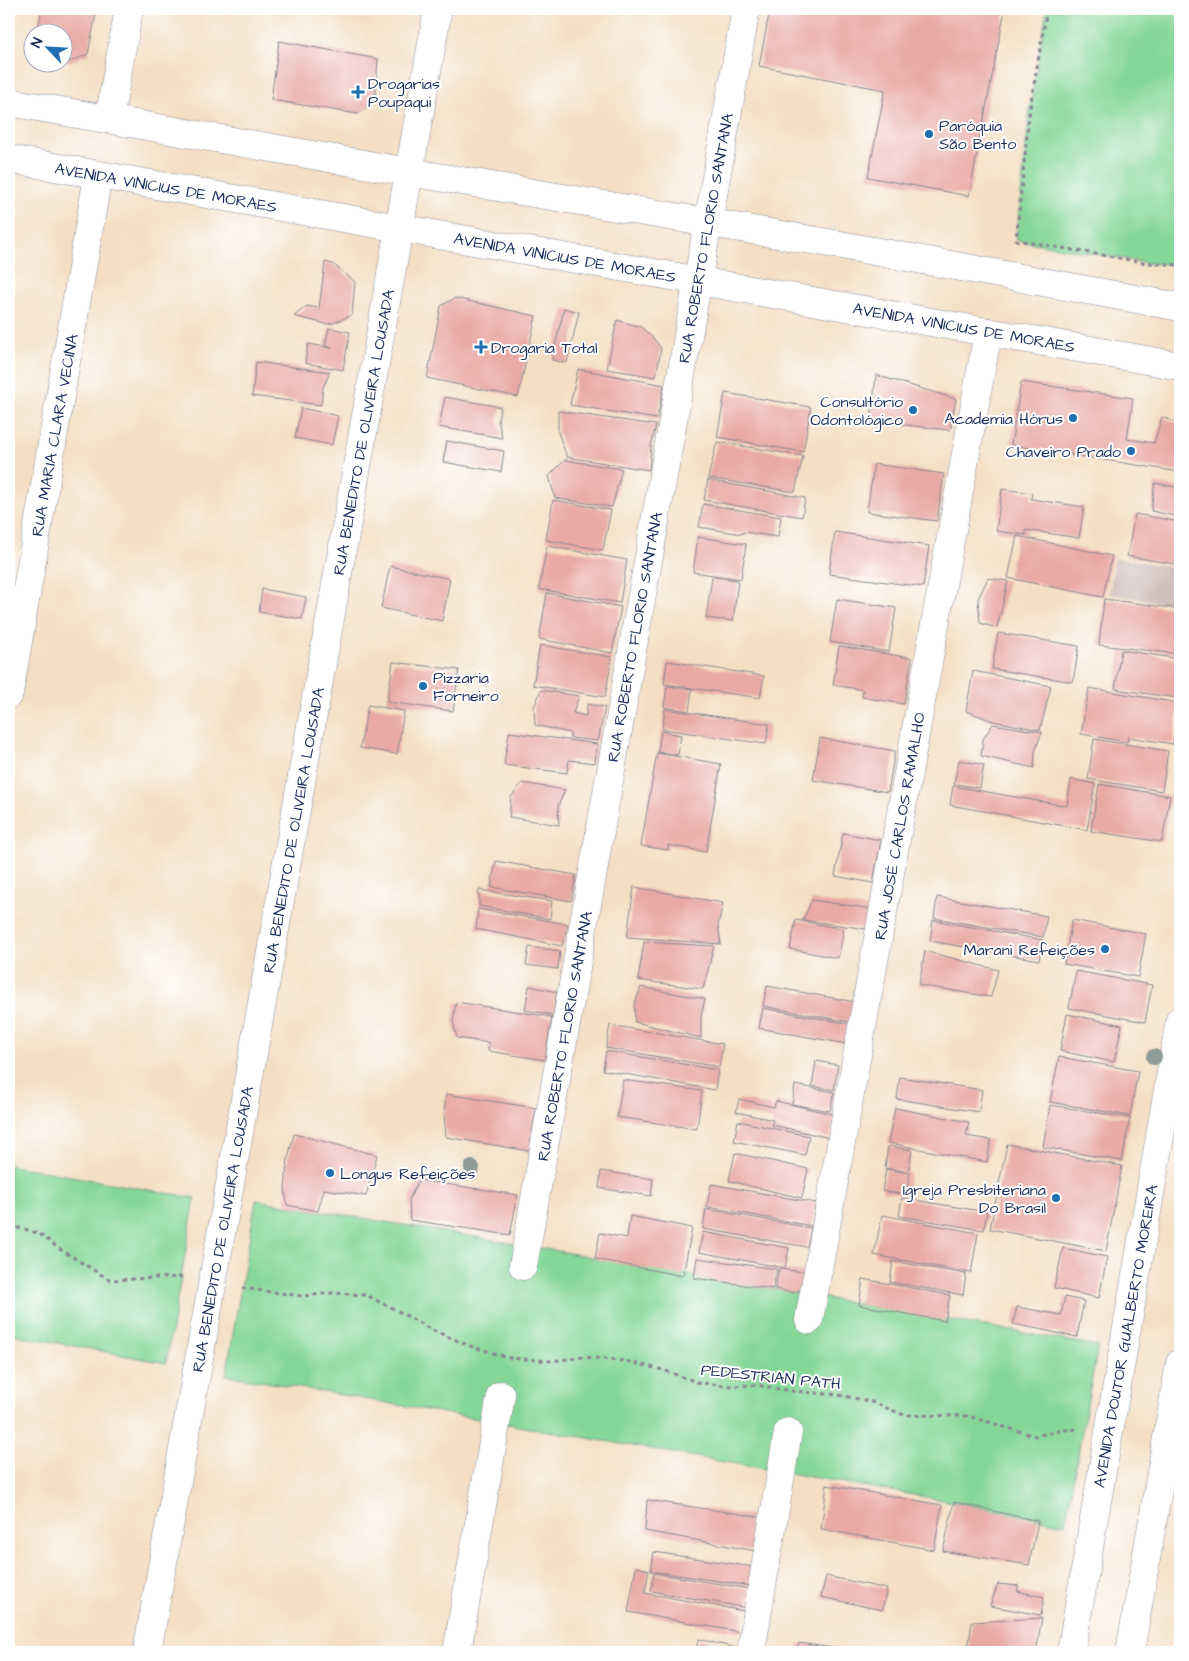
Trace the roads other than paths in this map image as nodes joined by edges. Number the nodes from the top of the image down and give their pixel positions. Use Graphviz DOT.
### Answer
graph roads {
  1 [pos="129,9"];
  2 [pos="438,9"];
  3 [pos="746,9"];
  4 [pos="9,102"];
  5 [pos="110,119"];
  6 [pos="9,159"];
  7 [pos="409,172"];
  8 [pos="98,176"];
  9 [pos="709,223"];
  10 [pos="399,228"];
  11 [pos="698,280"];
  12 [pos="1180,307"];
  13 [pos="988,332"];
  14 [pos="1180,366"];
  15 [pos="9,694"];
  16 [pos="1180,1020"];
  17 [pos="523,1266"];
  18 [pos="809,1320"];
  19 [pos="1180,1363"];
  20 [pos="501,1395"];
  21 [pos="788,1432"];
  22 [pos="147,1652"];
  23 [pos="457,1652"];
  24 [pos="751,1652"];
  25 [pos="1071,1652"];
  26 [pos="1130,1652"];
  1 -- 5 [label="street"];
  2 -- 7 [label="street, RUA BENEDITO DE OLIVEIRA LOUSADA"];
  3 -- 9 [label="street, RUA ROBERTO FLORIO SANTANA"];
  4 -- 5 [label="street"];
  5 -- 7 [label="street"];
  6 -- 8 [label="street, AVENIDA VINICIUS DE MORAES"];
  7 -- 9 [label="street"];
  7 -- 10 [label="street, RUA BENEDITO DE OLIVEIRA LOUSADA"];
  8 -- 10 [label="street, AVENIDA VINICIUS DE MORAES"];
  8 -- 15 [label="street, RUA MARIA CLARA VECINA"];
  9 -- 11 [label="street, RUA ROBERTO FLORIO SANTANA"];
  9 -- 12 [label="street"];
  10 -- 11 [label="street, AVENIDA VINICIUS DE MORAES"];
  10 -- 22 [label="street, RUA BENEDITO DE OLIVEIRA LOUSADA"];
  11 -- 13 [label="street, AVENIDA VINICIUS DE MORAES"];
  11 -- 17 [label="street, RUA ROBERTO FLORIO SANTANA"];
  13 -- 14 [label="street, AVENIDA VINICIUS DE MORAES"];
  13 -- 18 [label="street, RUA JOSÉ CARLOS RAMALHO"];
  16 -- 25 [label="street, AVENIDA DOUTOR GUALBERTO MOREIRA"];
  19 -- 26 [label="street"];
  20 -- 23 [label="street"];
  21 -- 24 [label="street"];
}
